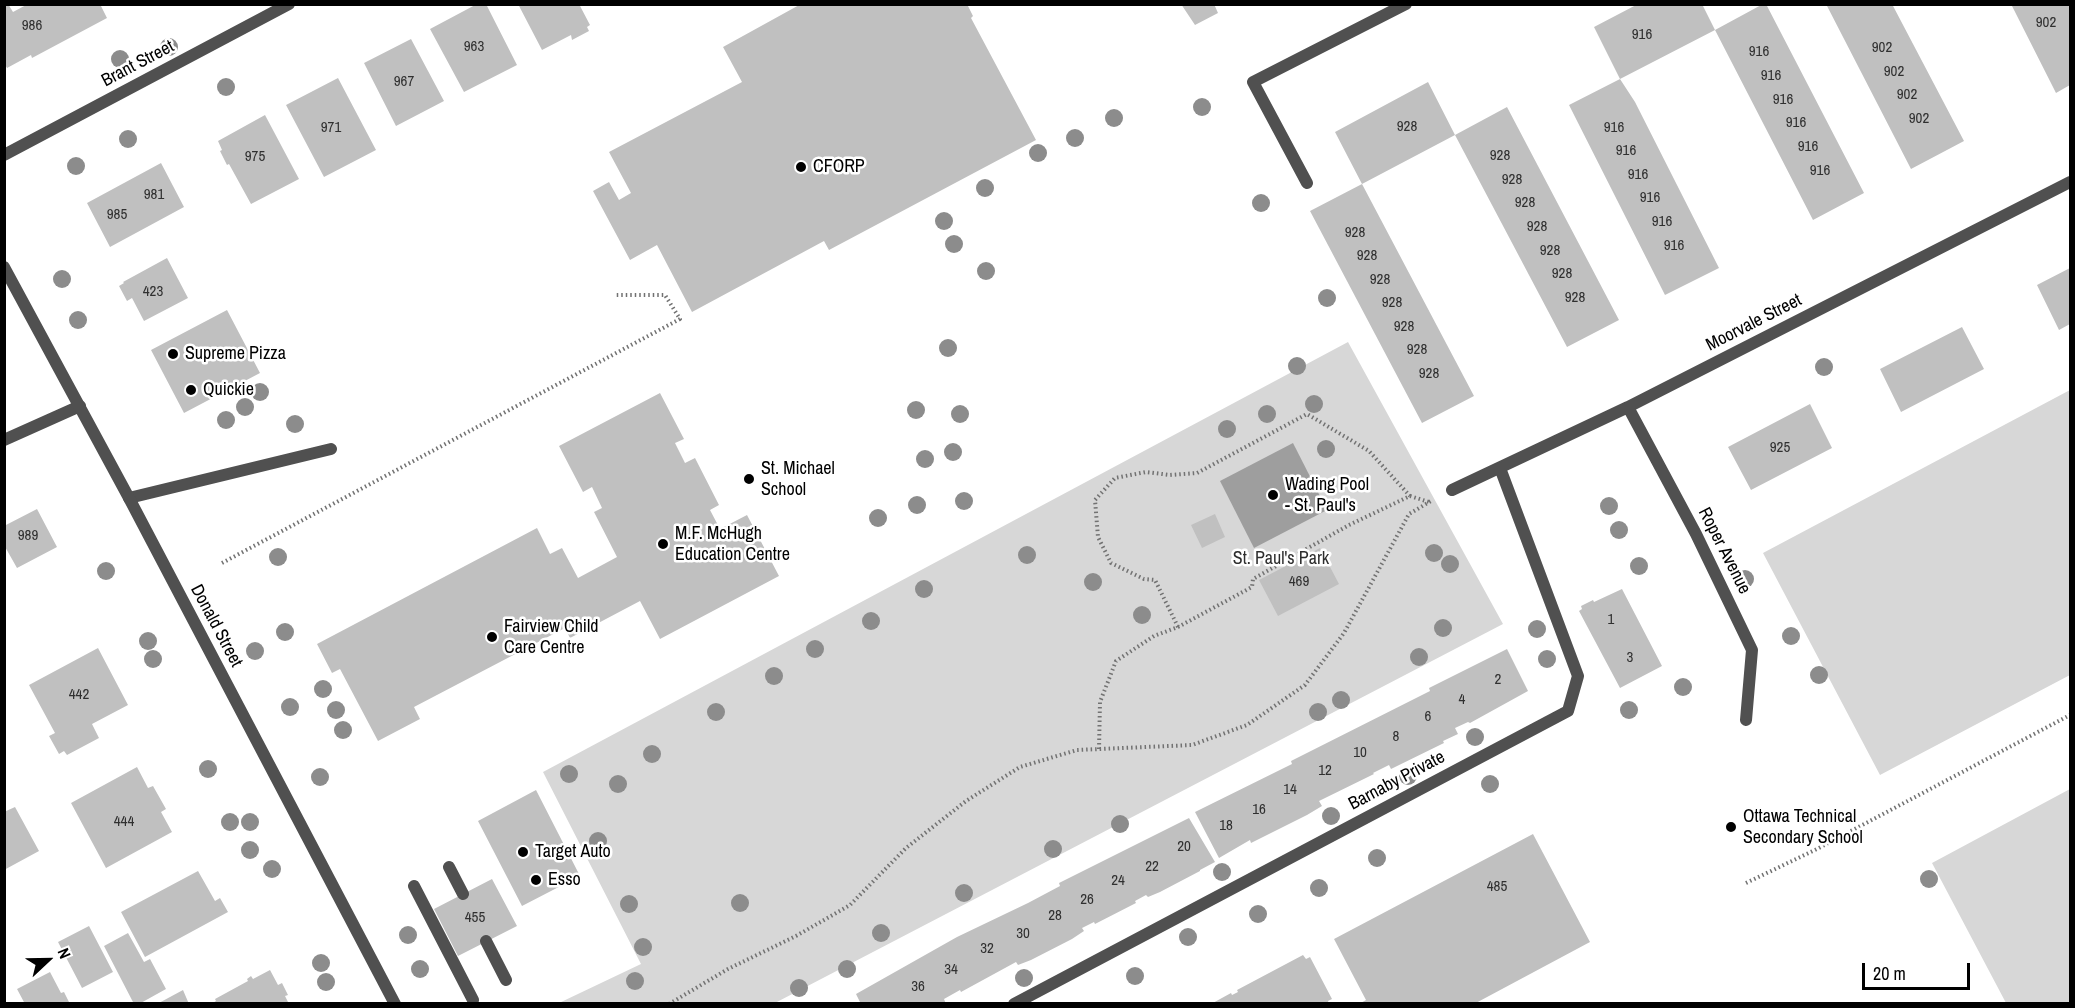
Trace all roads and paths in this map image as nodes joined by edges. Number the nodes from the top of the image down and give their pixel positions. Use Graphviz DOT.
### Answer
graph roads {
  1 [pos="289,4"];
  2 [pos="1406,4"];
  3 [pos="4,155"];
  4 [pos="2070,182"];
  5 [pos="1306,183"];
  6 [pos="4,267"];
  7 [pos="615,295"];
  8 [pos="80,406"];
  9 [pos="1628,407"];
  10 [pos="4,440"];
  11 [pos="331,449"];
  12 [pos="1500,468"];
  13 [pos="1452,490"];
  14 [pos="1410,496"];
  15 [pos="129,498"];
  16 [pos="1429,502"];
  17 [pos="222,563"];
  18 [pos="1178,627"];
  19 [pos="2070,715"];
  20 [pos="1746,720"];
  21 [pos="1099,749"];
  22 [pos="449,867"];
  23 [pos="1746,883"];
  24 [pos="414,886"];
  25 [pos="463,894"];
  26 [pos="486,941"];
  27 [pos="506,980"];
  28 [pos="473,1000"];
  29 [pos="395,1004"];
  30 [pos="669,1004"];
  31 [pos="1014,1004"];
  1 -- 3 [label="street, Brant Street"];
  2 -- 5 [label="street"];
  4 -- 9 [label="street, Moorvale Street"];
  6 -- 8 [label="street, Donald Street"];
  7 -- 17 [label="path"];
  8 -- 10 [label="street"];
  8 -- 15 [label="street, Donald Street"];
  9 -- 12 [label="street, Moorvale Street"];
  9 -- 20 [label="street, Roper Avenue"];
  11 -- 15 [label="street"];
  12 -- 13 [label="street, Moorvale Street"];
  12 -- 31 [label="street, Barnaby Private"];
  13 -- 16 [label="path"];
  14 -- 16 [label="path"];
  14 -- 18 [label="path"];
  14 -- 18 [label="path"];
  15 -- 29 [label="street, Donald Street"];
  16 -- 21 [label="path"];
  18 -- 21 [label="path"];
  19 -- 23 [label="path"];
  21 -- 30 [label="path"];
  22 -- 25 [label="street"];
  24 -- 28 [label="street"];
  26 -- 27 [label="street"];
}
